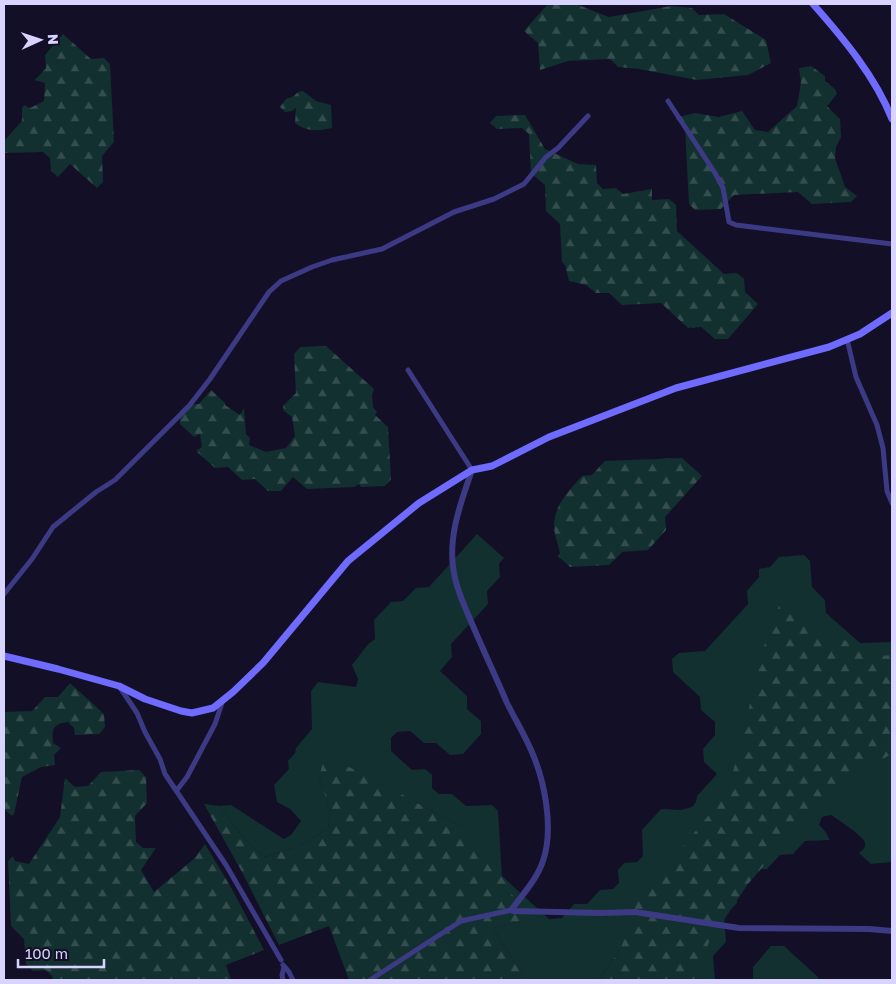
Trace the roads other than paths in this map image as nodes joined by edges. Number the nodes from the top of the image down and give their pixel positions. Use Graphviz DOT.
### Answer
graph roads {
  1 [pos="813,4"];
  2 [pos="668,100"];
  3 [pos="588,116"];
  4 [pos="892,119"];
  5 [pos="892,244"];
  6 [pos="892,313"];
  7 [pos="847,339"];
  8 [pos="408,370"];
  9 [pos="472,470"];
  10 [pos="892,503"];
  11 [pos="4,594"];
  12 [pos="4,656"];
  13 [pos="119,686"];
  14 [pos="223,700"];
  15 [pos="177,790"];
  16 [pos="512,910"];
  17 [pos="892,931"];
  18 [pos="283,964"];
  19 [pos="283,980"];
  20 [pos="293,980"];
  21 [pos="370,980"];
  1 -- 4 [label="main road"];
  2 -- 5 [label="street"];
  3 -- 11 [label="street"];
  6 -- 7 [label="main road"];
  7 -- 9 [label="main road"];
  7 -- 10 [label="street"];
  8 -- 9 [label="street"];
  9 -- 14 [label="main road"];
  9 -- 16 [label="street"];
  12 -- 13 [label="main road"];
  13 -- 14 [label="main road"];
  13 -- 15 [label="street"];
  14 -- 15 [label="street"];
  15 -- 18 [label="street"];
  16 -- 17 [label="street"];
  16 -- 21 [label="street"];
  18 -- 19 [label="street"];
  18 -- 20 [label="street"];
}
